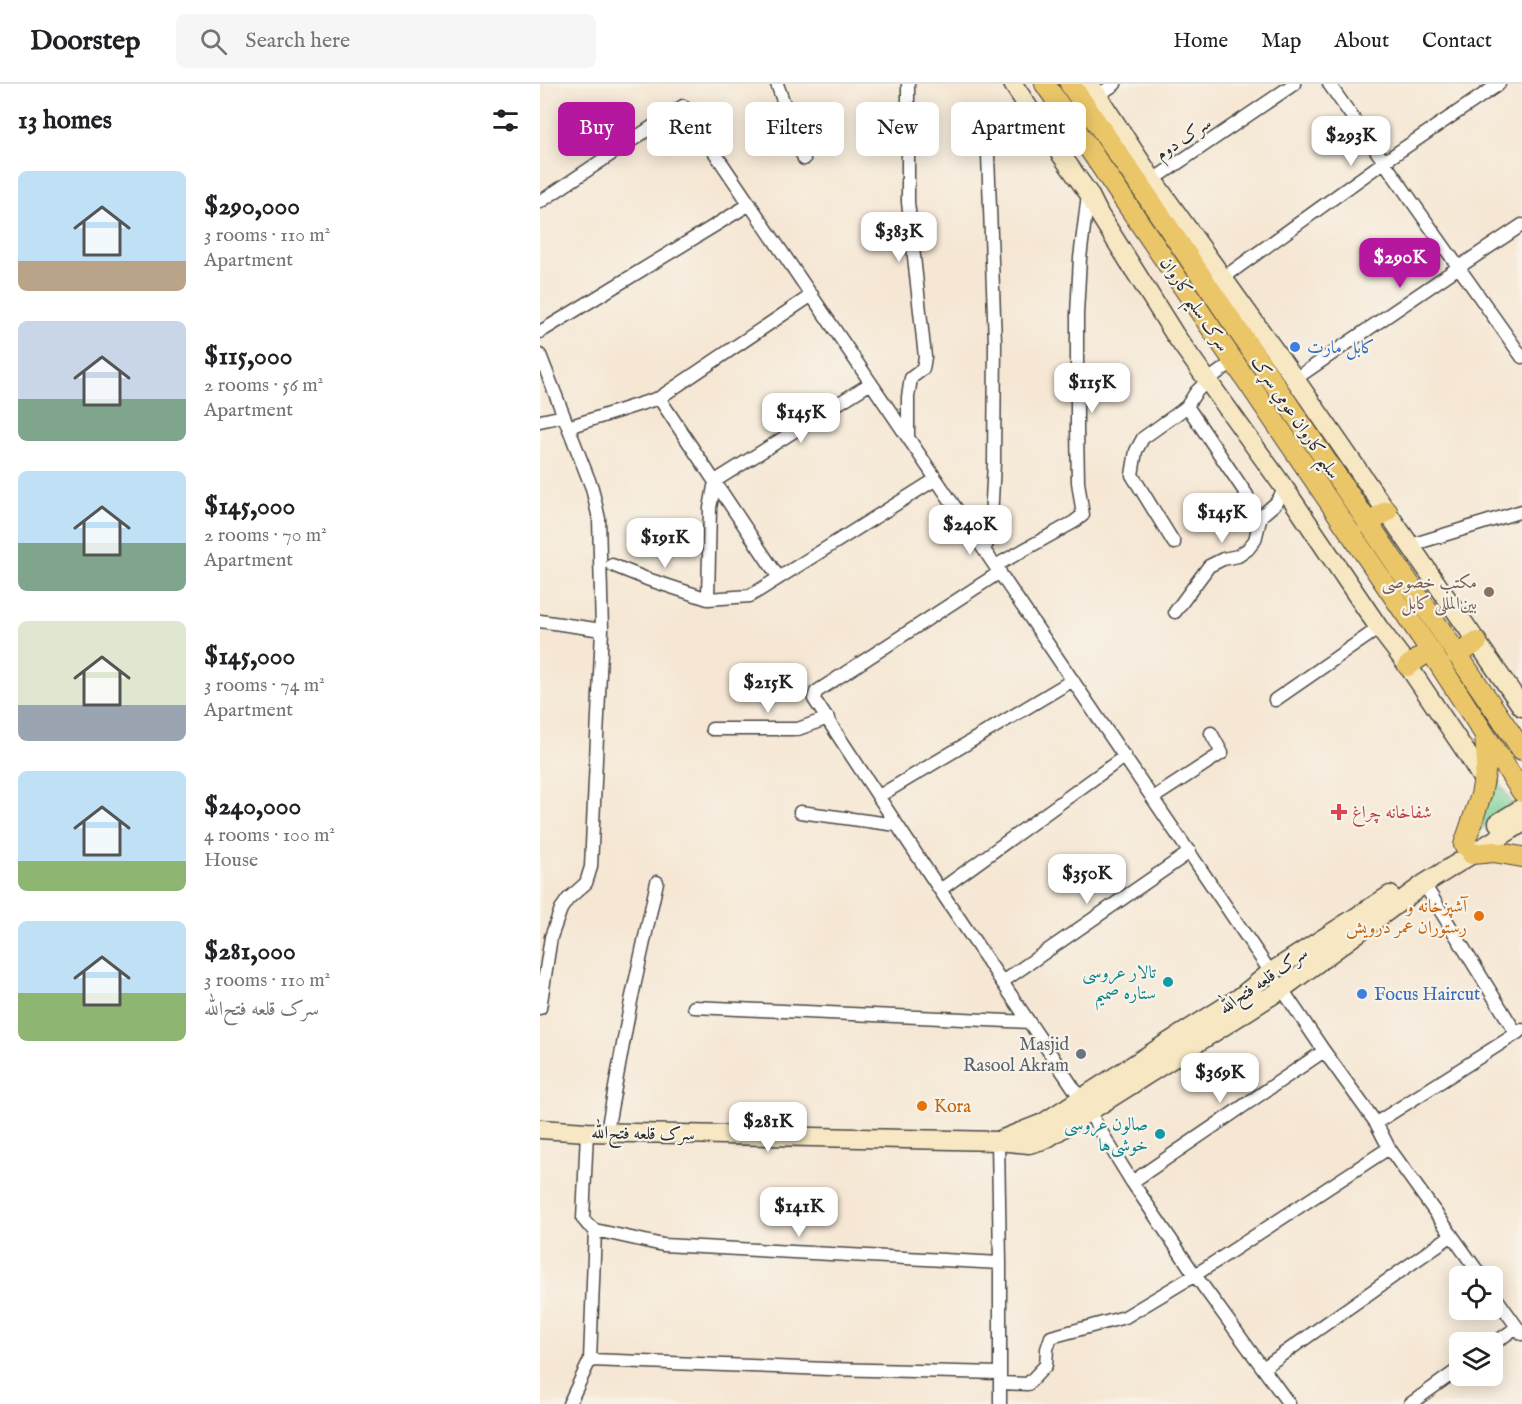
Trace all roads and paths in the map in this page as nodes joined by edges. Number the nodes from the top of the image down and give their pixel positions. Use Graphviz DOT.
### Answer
graph roads {
  1 [pos="777,84"];
  2 [pos="908,84"];
  3 [pos="1013,84"];
  4 [pos="1045,84"];
  5 [pos="1070,84"];
  6 [pos="1115,84"];
  7 [pos="1294,84"];
  8 [pos="1329,84"];
  9 [pos="1499,84"];
  10 [pos="1094,90"];
  11 [pos="1025,102"];
  12 [pos="988,156"];
  13 [pos="1062,156"];
  14 [pos="804,159"];
  15 [pos="1385,161"];
  16 [pos="1150,188"];
  17 [pos="1089,194"];
  18 [pos="540,202"];
  19 [pos="750,204"];
  20 [pos="1130,208"];
  21 [pos="1522,225"];
  22 [pos="1459,267"];
  23 [pos="1223,278"];
  24 [pos="812,295"];
  25 [pos="540,332"];
  26 [pos="540,355"];
  27 [pos="1522,355"];
  28 [pos="1234,361"];
  29 [pos="1208,380"];
  30 [pos="1295,380"];
  31 [pos="871,382"];
  32 [pos="659,398"];
  33 [pos="1187,406"];
  34 [pos="540,421"];
  35 [pos="566,421"];
  36 [pos="908,437"];
  37 [pos="936,478"];
  38 [pos="715,481"];
  39 [pos="1285,489"];
  40 [pos="1247,495"];
  41 [pos="1387,511"];
  42 [pos="1522,511"];
  43 [pos="1368,524"];
  44 [pos="1174,543"];
  45 [pos="1411,544"];
  46 [pos="984,550"];
  47 [pos="612,566"];
  48 [pos="998,569"];
  49 [pos="779,578"];
  50 [pos="708,599"];
  51 [pos="1175,612"];
  52 [pos="540,621"];
  53 [pos="1379,628"];
  54 [pos="602,630"];
  55 [pos="1477,642"];
  56 [pos="1430,650"];
  57 [pos="1457,655"];
  58 [pos="1408,666"];
  59 [pos="1073,680"];
  60 [pos="1275,700"];
  61 [pos="1522,707"];
  62 [pos="828,718"];
  63 [pos="712,729"];
  64 [pos="1211,733"];
  65 [pos="1484,735"];
  66 [pos="1522,750"];
  67 [pos="1125,756"];
  68 [pos="1484,782"];
  69 [pos="1522,792"];
  70 [pos="879,796"];
  71 [pos="1153,798"];
  72 [pos="1522,808"];
  73 [pos="800,812"];
  74 [pos="1522,823"];
  75 [pos="897,825"];
  76 [pos="1468,849"];
  77 [pos="1190,852"];
  78 [pos="1522,857"];
  79 [pos="657,882"];
  80 [pos="1424,884"];
  81 [pos="940,890"];
  82 [pos="545,936"];
  83 [pos="1272,972"];
  84 [pos="1002,982"];
  85 [pos="1282,988"];
  86 [pos="694,1007"];
  87 [pos="540,1008"];
  88 [pos="1029,1022"];
  89 [pos="1519,1031"];
  90 [pos="1324,1051"];
  91 [pos="1085,1105"];
  92 [pos="1376,1123"];
  93 [pos="540,1129"];
  94 [pos="607,1131"];
  95 [pos="587,1132"];
  96 [pos="999,1141"];
  97 [pos="1389,1148"];
  98 [pos="1132,1182"];
  99 [pos="596,1230"];
  100 [pos="1452,1235"];
  101 [pos="1000,1263"];
  102 [pos="1474,1266"];
  103 [pos="1195,1275"];
  104 [pos="1503,1307"];
  105 [pos="1520,1330"];
  106 [pos="1503,1339"];
  107 [pos="590,1360"];
  108 [pos="1263,1368"];
  109 [pos="1449,1376"];
  110 [pos="1000,1378"];
  111 [pos="1275,1386"];
  112 [pos="569,1404"];
  113 [pos="1000,1404"];
  114 [pos="1277,1404"];
  115 [pos="1289,1404"];
  116 [pos="1410,1404"];
  1 -- 14 [label="street"];
  2 -- 36 [label="street"];
  3 -- 11 [label="main road"];
  4 -- 20 [label="main road, سرک سلیم کاروان"];
  5 -- 16 [label="main road, سلیم کاروان عومي سړک"];
  6 -- 10 [label="street"];
  7 -- 16 [label="street, سرک دوم"];
  8 -- 15 [label="street"];
  9 -- 15 [label="street"];
  10 -- 16 [label="main road"];
  12 -- 46 [label="street"];
  13 -- 17 [label="main road"];
  15 -- 22 [label="street"];
  15 -- 23 [label="street"];
  16 -- 20 [label="main road"];
  16 -- 23 [label="main road"];
  16 -- 43 [label="main road, سلیم کاروان عومي سړک"];
  17 -- 29 [label="main road"];
  17 -- 48 [label="street"];
  18 -- 19 [label="street"];
  19 -- 24 [label="street"];
  19 -- 25 [label="street"];
  20 -- 28 [label="main road, سرک سلیم کاروان"];
  21 -- 22 [label="street"];
  22 -- 27 [label="street"];
  22 -- 30 [label="street"];
  23 -- 30 [label="main road"];
  24 -- 31 [label="street"];
  24 -- 32 [label="street"];
  26 -- 35 [label="street"];
  28 -- 29 [label="street"];
  28 -- 56 [label="main road, سرک سلیم کاروان"];
  29 -- 33 [label="street"];
  29 -- 39 [label="main road"];
  30 -- 41 [label="main road"];
  31 -- 36 [label="street"];
  31 -- 38 [label="street"];
  32 -- 35 [label="street"];
  32 -- 38 [label="street"];
  33 -- 40 [label="street"];
  33 -- 44 [label="street"];
  34 -- 35 [label="street"];
  35 -- 54 [label="street"];
  36 -- 37 [label="street"];
  37 -- 46 [label="street"];
  37 -- 49 [label="street"];
  38 -- 49 [label="street"];
  38 -- 50 [label="street"];
  39 -- 51 [label="street"];
  39 -- 53 [label="main road"];
  41 -- 43 [label="main road"];
  41 -- 45 [label="main road"];
  42 -- 45 [label="street"];
  43 -- 57 [label="main road, سلیم کاروان عومي سړک"];
  45 -- 55 [label="main road"];
  46 -- 48 [label="street"];
  47 -- 50 [label="street"];
  48 -- 59 [label="street"];
  48 -- 62 [label="street"];
  49 -- 50 [label="street"];
  52 -- 54 [label="street"];
  53 -- 58 [label="main road"];
  53 -- 60 [label="street"];
  54 -- 82 [label="street"];
  55 -- 57 [label="main road"];
  55 -- 61 [label="main road"];
  56 -- 58 [label="main road"];
  56 -- 65 [label="main road, سرک سلیم کاروان"];
  57 -- 66 [label="main road, سلیم کاروان عومي سړک"];
  58 -- 68 [label="main road"];
  59 -- 67 [label="street"];
  59 -- 70 [label="street"];
  62 -- 63 [label="street"];
  62 -- 70 [label="street"];
  64 -- 71 [label="street"];
  65 -- 68 [label="main road"];
  65 -- 69 [label="main road, سرک سلیم کاروان"];
  67 -- 71 [label="street"];
  67 -- 81 [label="street"];
  68 -- 76 [label="main road"];
  70 -- 75 [label="street"];
  71 -- 77 [label="street"];
  72 -- 76 [label="main road, سرک قلعه فتح‌الله"];
  73 -- 75 [label="street"];
  74 -- 76 [label="main road, سرک قلعه فتح‌الله"];
  75 -- 81 [label="street"];
  76 -- 78 [label="main road"];
  76 -- 80 [label="main road, سرک قلعه فتح‌الله"];
  76 -- 83 [label="main road, سرک قلعه فتح‌الله"];
  77 -- 83 [label="street"];
  77 -- 84 [label="street"];
  79 -- 94 [label="street"];
  80 -- 85 [label="main road, سرک قلعه فتح‌الله"];
  80 -- 89 [label="street"];
  81 -- 84 [label="street"];
  82 -- 87 [label="street"];
  83 -- 85 [label="street"];
  83 -- 91 [label="main road, سرک قلعه فتح‌الله"];
  84 -- 88 [label="street"];
  85 -- 90 [label="street"];
  85 -- 91 [label="main road, سرک قلعه فتح‌الله"];
  86 -- 88 [label="street"];
  88 -- 91 [label="street"];
  89 -- 92 [label="street"];
  90 -- 92 [label="street"];
  90 -- 98 [label="street"];
  91 -- 96 [label="main road, سرک قلعه فتح‌الله"];
  91 -- 98 [label="street"];
  92 -- 97 [label="street"];
  93 -- 95 [label="main road, سرک قلعه فتح‌الله"];
  94 -- 95 [label="main road, سرک قلعه فتح‌الله"];
  94 -- 96 [label="main road, سرک قلعه فتح‌الله"];
  95 -- 99 [label="street"];
  96 -- 101 [label="street"];
  97 -- 100 [label="street"];
  97 -- 103 [label="street"];
  98 -- 103 [label="street"];
  99 -- 101 [label="street"];
  99 -- 107 [label="street"];
  100 -- 102 [label="street"];
  100 -- 108 [label="street"];
  101 -- 110 [label="street"];
  103 -- 108 [label="street"];
  103 -- 110 [label="street"];
  104 -- 105 [label="street"];
  105 -- 106 [label="street"];
  107 -- 110 [label="street"];
  107 -- 112 [label="street"];
  108 -- 111 [label="street"];
  109 -- 116 [label="street"];
  110 -- 113 [label="street"];
  111 -- 114 [label="street"];
  111 -- 115 [label="street"];
}
